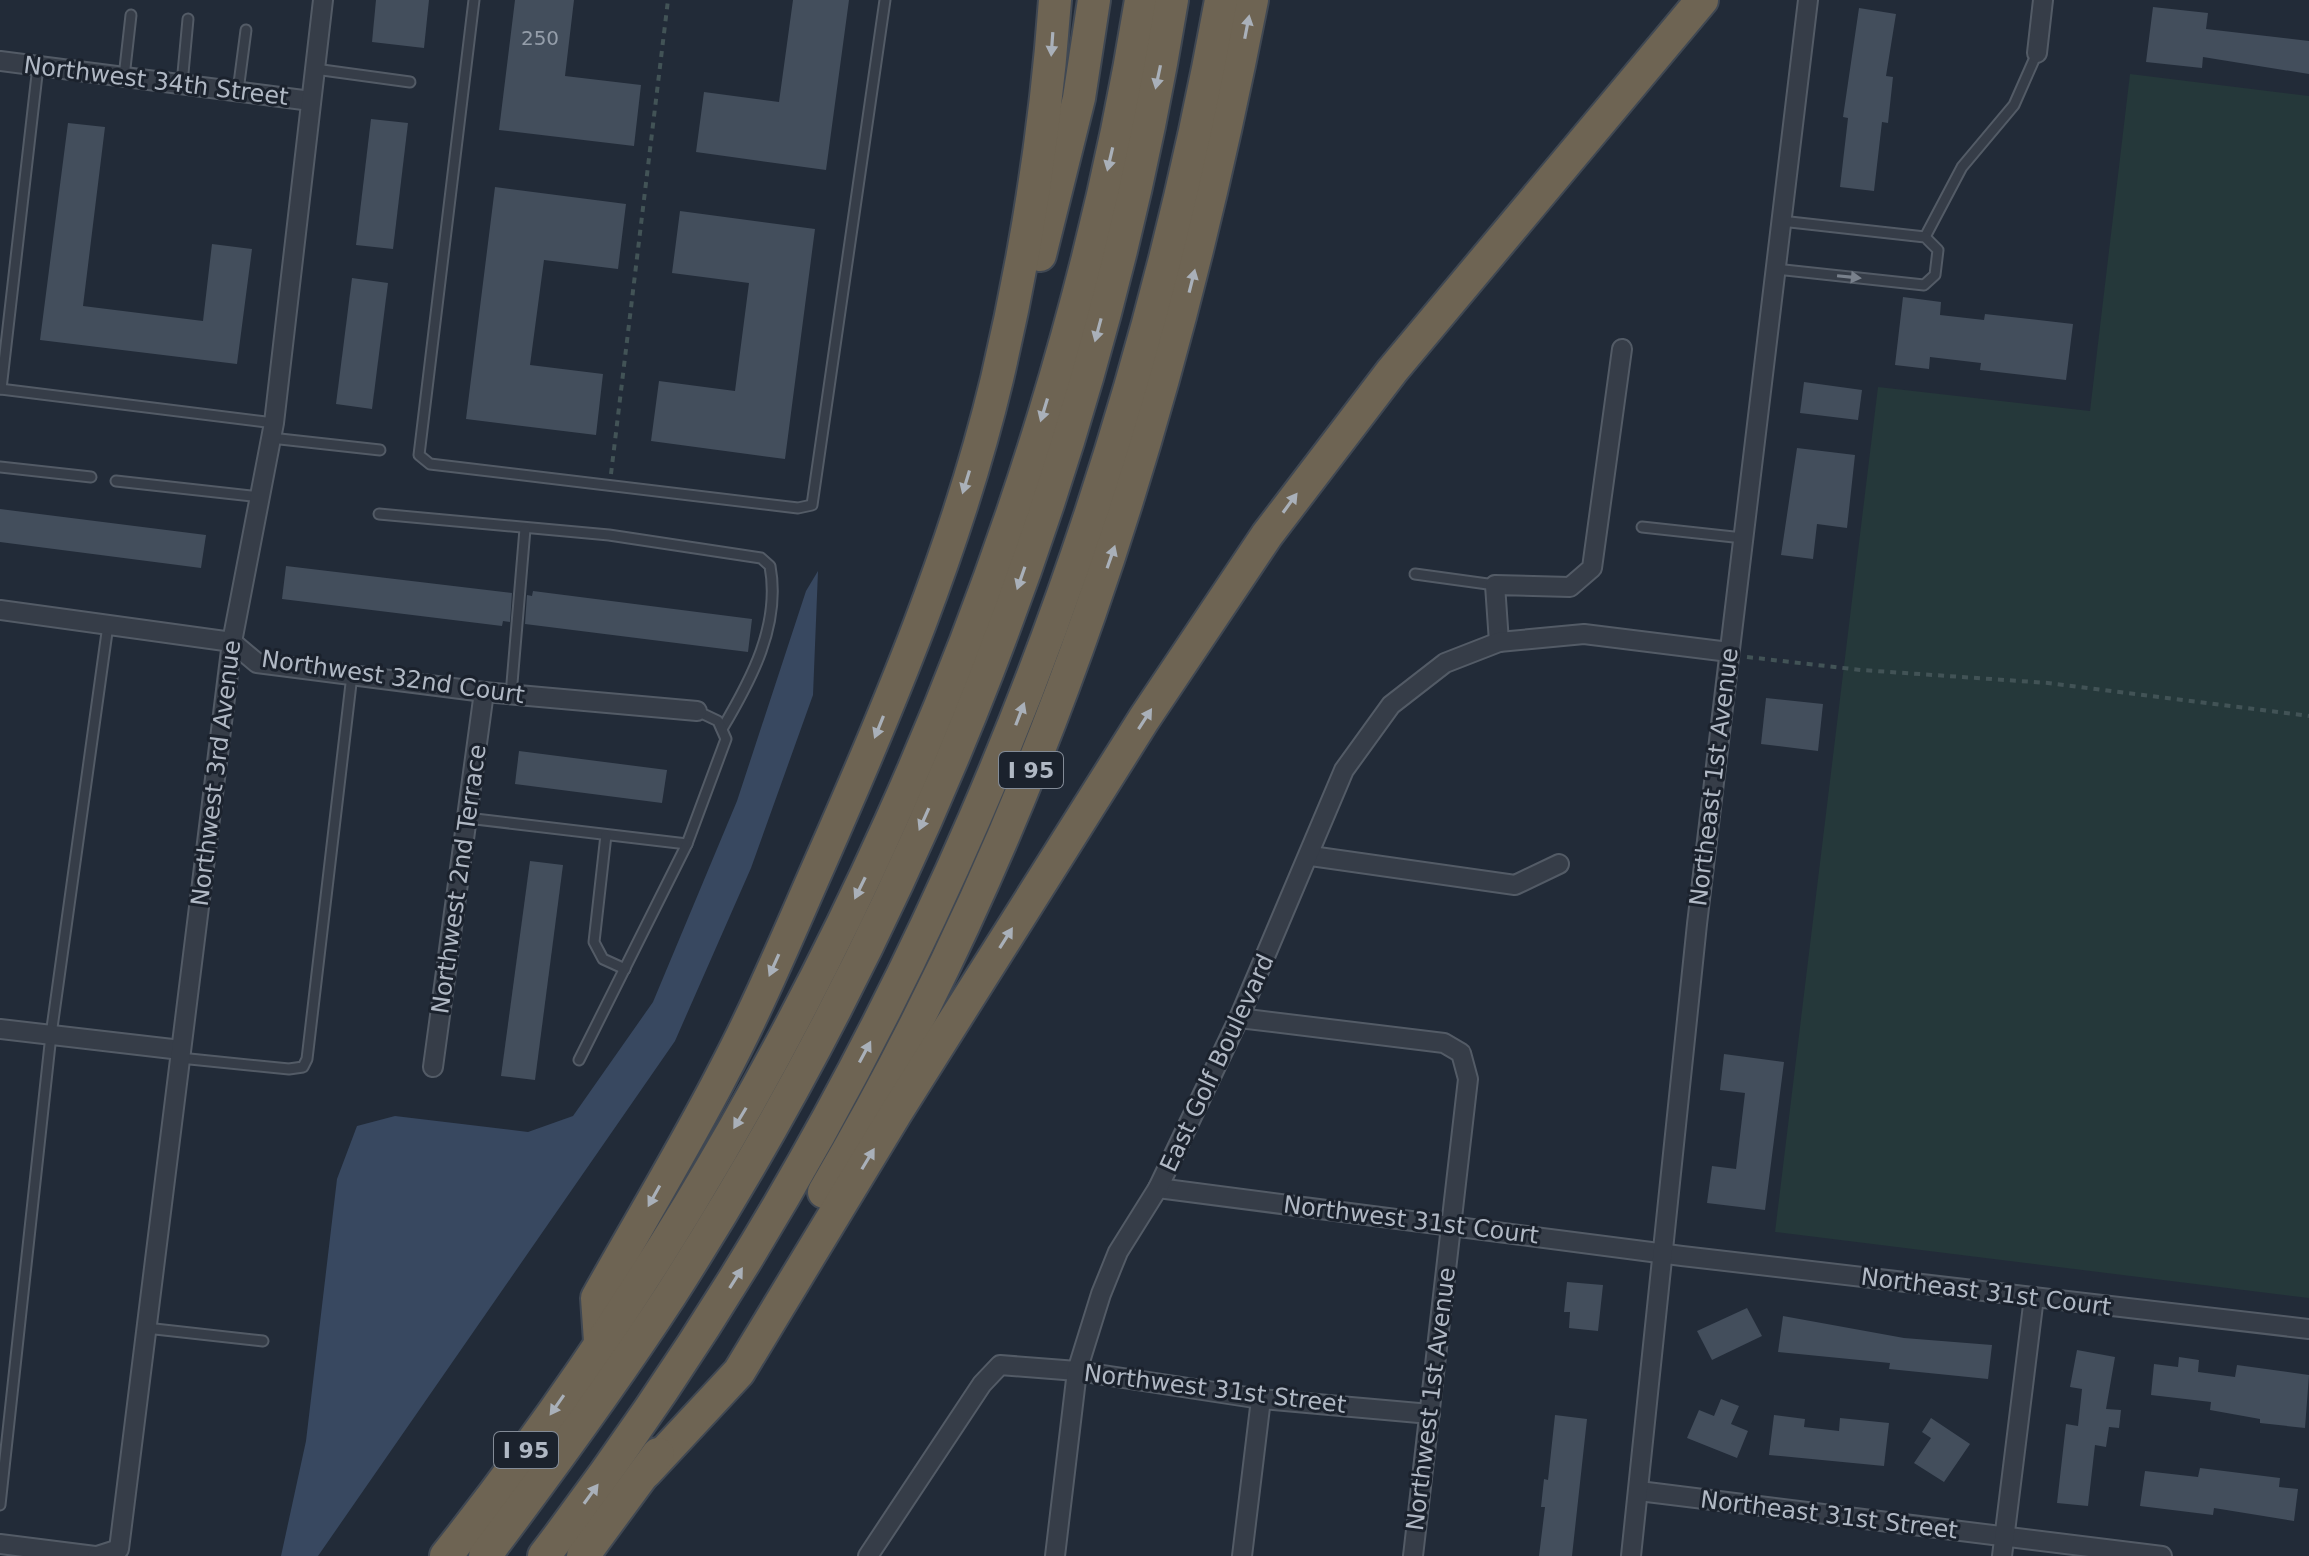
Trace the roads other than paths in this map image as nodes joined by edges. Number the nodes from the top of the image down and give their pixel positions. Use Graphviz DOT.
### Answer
graph roads {
  1 [pos="323,0"];
  2 [pos="474,0"];
  3 [pos="885,0"];
  4 [pos="1055,0"];
  5 [pos="1094,0"];
  6 [pos="1141,0"];
  7 [pos="1172,0"];
  8 [pos="1221,0"];
  9 [pos="1252,0"];
  10 [pos="1702,0"];
  11 [pos="1808,0"];
  12 [pos="2043,0"];
  13 [pos="131,15"];
  14 [pos="188,19"];
  15 [pos="246,30"];
  16 [pos="2037,53"];
  17 [pos="0,61"];
  18 [pos="38,66"];
  19 [pos="315,69"];
  20 [pos="124,77"];
  21 [pos="410,82"];
  22 [pos="182,84"];
  23 [pos="238,91"];
  24 [pos="311,101"];
  25 [pos="1781,221"];
  26 [pos="1925,237"];
  27 [pos="1775,269"];
  28 [pos="1622,349"];
  29 [pos="996,381"];
  30 [pos="1,389"];
  31 [pos="272,430"];
  32 [pos="380,450"];
  33 [pos="0,467"];
  34 [pos="91,477"];
  35 [pos="116,481"];
  36 [pos="260,497"];
  37 [pos="379,514"];
  38 [pos="1642,527"];
  39 [pos="525,529"];
  40 [pos="1743,538"];
  41 [pos="1415,574"];
  42 [pos="1495,585"];
  43 [pos="0,610"];
  44 [pos="108,625"];
  45 [pos="232,642"];
  46 [pos="1499,642"];
  47 [pos="1729,652"];
  48 [pos="352,675"];
  49 [pos="484,692"];
  50 [pos="511,695"];
  51 [pos="697,711"];
  52 [pos="722,729"];
  53 [pos="467,818"];
  54 [pos="606,835"];
  55 [pos="687,844"];
  56 [pos="1311,856"];
  57 [pos="1559,864"];
  58 [pos="625,969"];
  59 [pos="1239,1018"];
  60 [pos="0,1029"];
  61 [pos="51,1035"];
  62 [pos="180,1054"];
  63 [pos="579,1060"];
  64 [pos="433,1067"];
  65 [pos="1158,1188"];
  66 [pos="1451,1225"];
  67 [pos="1664,1253"];
  68 [pos="2034,1297"];
  69 [pos="146,1328"];
  70 [pos="2309,1329"];
  71 [pos="263,1341"];
  72 [pos="600,1341"];
  73 [pos="1077,1371"];
  74 [pos="1261,1399"];
  75 [pos="1430,1414"];
  76 [pos="646,1472"];
  77 [pos="1639,1491"];
  78 [pos="0,1505"];
  79 [pos="2004,1537"];
  80 [pos="0,1544"];
  81 [pos="96,1556"];
  82 [pos="446,1556"];
  83 [pos="485,1556"];
  84 [pos="544,1556"];
  85 [pos="583,1556"];
  86 [pos="868,1556"];
  87 [pos="1055,1556"];
  88 [pos="1242,1556"];
  89 [pos="1413,1556"];
  90 [pos="1631,1556"];
  91 [pos="2002,1556"];
  92 [pos="2162,1556"];
  1 -- 19 [label="street, Northwest 3rd Avenue"];
  2 -- 3 [label="lane"];
  4 -- 29 [label="highway, one-way"];
  5 -- 29 [label="highway"];
  6 -- 72 [label="highway, I 95, one-way"];
  7 -- 83 [label="highway, one-way"];
  84 -- 8 [label="highway, one-way"];
  76 -- 9 [label="highway, I 95, one-way"];
  76 -- 10 [label="highway, one-way"];
  11 -- 25 [label="street, Northeast 1st Avenue"];
  12 -- 16 [label="street"];
  13 -- 20 [label="lane"];
  14 -- 22 [label="lane"];
  15 -- 23 [label="lane"];
  16 -- 26 [label="lane"];
  17 -- 18 [label="street, Northwest 34th Street"];
  18 -- 20 [label="street, Northwest 34th Street"];
  18 -- 30 [label="lane"];
  19 -- 21 [label="lane"];
  19 -- 24 [label="street, Northwest 3rd Avenue"];
  20 -- 22 [label="street, Northwest 34th Street"];
  22 -- 23 [label="street, Northwest 34th Street"];
  23 -- 24 [label="street, Northwest 34th Street"];
  24 -- 31 [label="street, Northwest 3rd Avenue"];
  25 -- 26 [label="lane"];
  25 -- 27 [label="street, Northeast 1st Avenue"];
  27 -- 26 [label="lane, one-way"];
  27 -- 40 [label="street, Northeast 1st Avenue"];
  28 -- 42 [label="street"];
  29 -- 72 [label="highway, one-way"];
  30 -- 31 [label="lane"];
  31 -- 32 [label="lane"];
  31 -- 36 [label="street, Northwest 3rd Avenue"];
  33 -- 34 [label="lane"];
  35 -- 36 [label="lane"];
  36 -- 45 [label="street, Northwest 3rd Avenue"];
  37 -- 39 [label="lane"];
  38 -- 40 [label="lane"];
  39 -- 50 [label="lane"];
  39 -- 52 [label="lane"];
  40 -- 47 [label="street, Northeast 1st Avenue"];
  41 -- 42 [label="lane"];
  42 -- 46 [label="street"];
  43 -- 44 [label="street, Northwest 32nd Court"];
  44 -- 45 [label="street, Northwest 32nd Court"];
  44 -- 61 [label="lane"];
  45 -- 48 [label="street, Northwest 32nd Court"];
  45 -- 62 [label="street, Northwest 3rd Avenue"];
  46 -- 47 [label="street, East Golf Boulevard"];
  46 -- 56 [label="street, East Golf Boulevard"];
  47 -- 67 [label="street, Northeast 1st Avenue"];
  48 -- 49 [label="street, Northwest 32nd Court"];
  48 -- 62 [label="lane"];
  49 -- 50 [label="street, Northwest 32nd Court"];
  49 -- 53 [label="street, Northwest 2nd Terrace"];
  50 -- 51 [label="street, Northwest 32nd Court"];
  51 -- 52 [label="lane"];
  52 -- 55 [label="lane"];
  53 -- 54 [label="lane"];
  53 -- 64 [label="street, Northwest 2nd Terrace"];
  54 -- 55 [label="lane"];
  54 -- 58 [label="lane"];
  55 -- 58 [label="lane"];
  56 -- 57 [label="street"];
  56 -- 59 [label="street, East Golf Boulevard"];
  58 -- 63 [label="lane"];
  59 -- 65 [label="street, East Golf Boulevard"];
  59 -- 66 [label="street, Northwest 1st Avenue"];
  60 -- 61 [label="street"];
  61 -- 62 [label="street"];
  61 -- 78 [label="lane"];
  62 -- 69 [label="street, Northwest 3rd Avenue"];
  65 -- 66 [label="street, Northwest 31st Court"];
  65 -- 73 [label="street, East Golf Boulevard"];
  66 -- 67 [label="street, Northwest 31st Court"];
  66 -- 75 [label="street, Northwest 1st Avenue"];
  67 -- 68 [label="street, Northeast 31st Court"];
  67 -- 77 [label="street, Northeast 1st Avenue"];
  68 -- 70 [label="street, Northeast 31st Court"];
  68 -- 79 [label="street"];
  69 -- 71 [label="lane"];
  69 -- 81 [label="street, Northwest 3rd Avenue"];
  72 -- 82 [label="highway, I 95, one-way"];
  73 -- 74 [label="street, Northwest 31st Street"];
  73 -- 86 [label="street, Northwest 31st Street"];
  73 -- 87 [label="street, East Golf Boulevard"];
  74 -- 75 [label="street, Northwest 31st Street"];
  74 -- 88 [label="street"];
  75 -- 89 [label="street, Northwest 1st Avenue"];
  76 -- 85 [label="highway, I 95"];
  77 -- 79 [label="street, Northeast 31st Street"];
  77 -- 90 [label="street, Northeast 1st Avenue"];
  79 -- 91 [label="street"];
  79 -- 92 [label="street, Northeast 31st Street"];
  80 -- 81 [label="street"];
}
